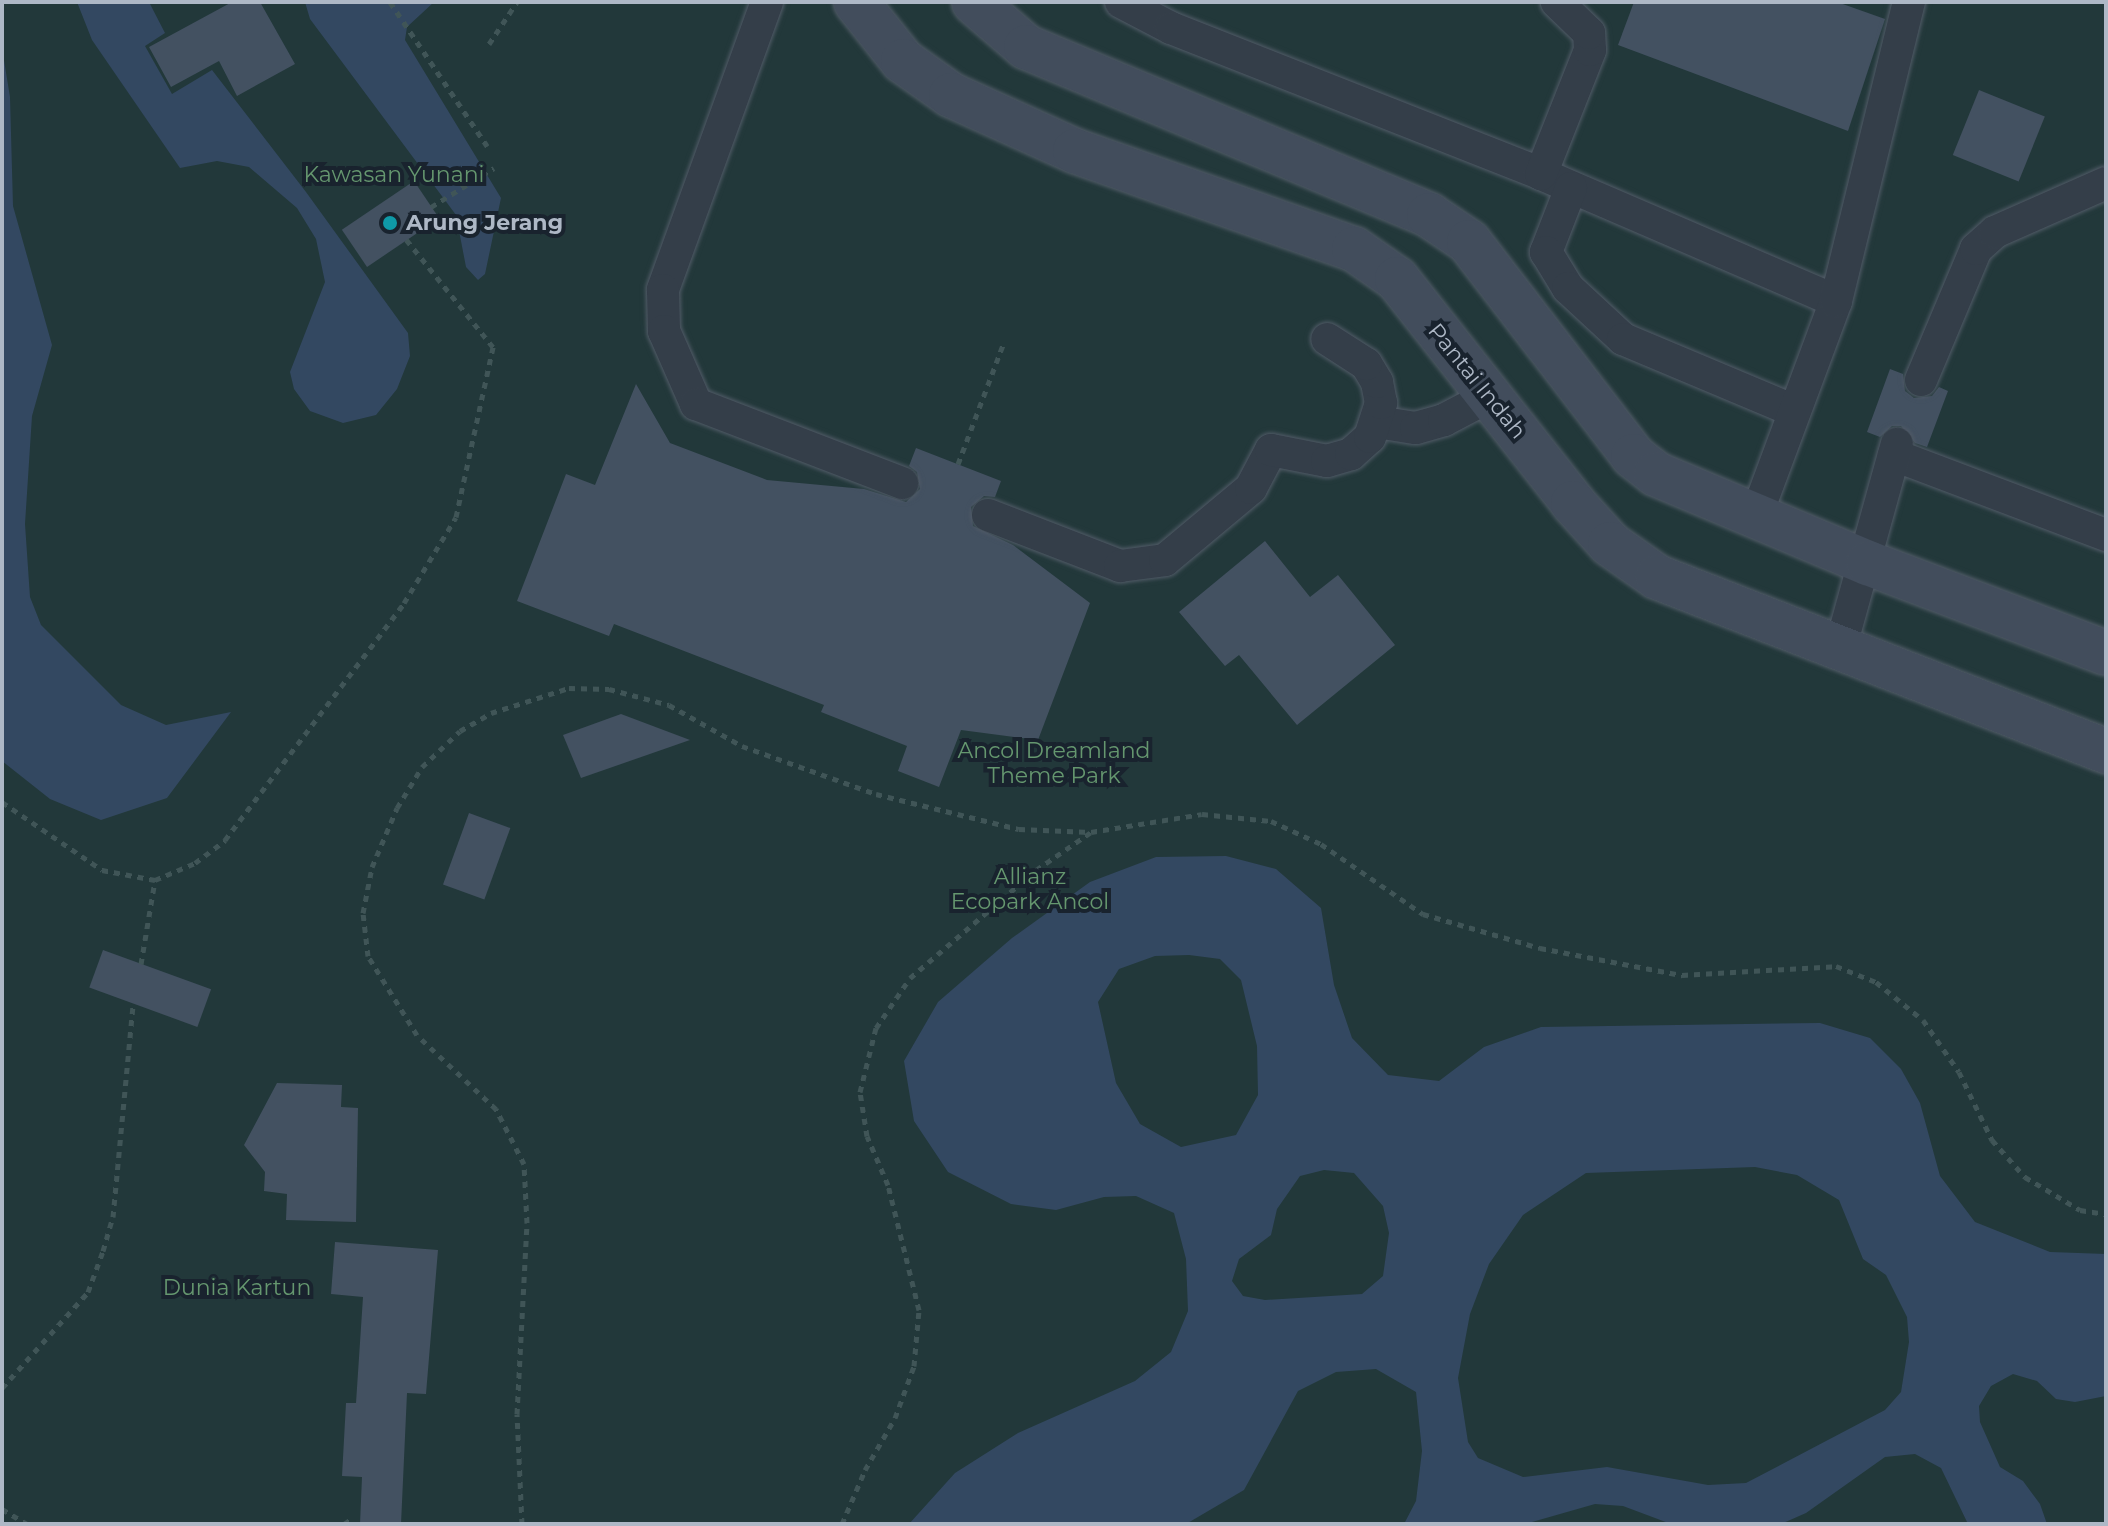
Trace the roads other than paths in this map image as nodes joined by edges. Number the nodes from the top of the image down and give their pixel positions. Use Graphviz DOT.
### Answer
graph roads {
  1 [pos="767,2"];
  2 [pos="856,2"];
  3 [pos="974,2"];
  4 [pos="1121,2"];
  5 [pos="1557,2"];
  6 [pos="1909,2"];
  7 [pos="1541,174"];
  8 [pos="2106,183"];
  9 [pos="1571,188"];
  10 [pos="1836,301"];
  11 [pos="1327,339"];
  12 [pos="1921,380"];
  13 [pos="1490,396"];
  14 [pos="1794,411"];
  15 [pos="1377,422"];
  16 [pos="902,483"];
  17 [pos="988,515"];
  18 [pos="1756,516"];
  19 [pos="2106,535"];
  20 [pos="1868,563"];
  21 [pos="1840,649"];
  22 [pos="2106,653"];
  23 [pos="2106,751"];
  1 -- 16 [label="lane"];
  2 -- 13 [label="street, Pantai Indah"];
  3 -- 18 [label="street"];
  4 -- 7 [label="lane"];
  5 -- 7 [label="lane"];
  6 -- 10 [label="lane"];
  7 -- 9 [label="lane"];
  8 -- 12 [label="lane"];
  9 -- 10 [label="lane"];
  9 -- 14 [label="lane"];
  10 -- 14 [label="lane"];
  11 -- 15 [label="lane"];
  13 -- 15 [label="lane"];
  13 -- 21 [label="street, Pantai Indah"];
  14 -- 18 [label="lane"];
  15 -- 17 [label="lane"];
  18 -- 20 [label="street"];
  19 -- 20 [label="lane"];
  20 -- 21 [label="lane"];
  20 -- 22 [label="street"];
  21 -- 23 [label="street, Pantai Indah"];
}
